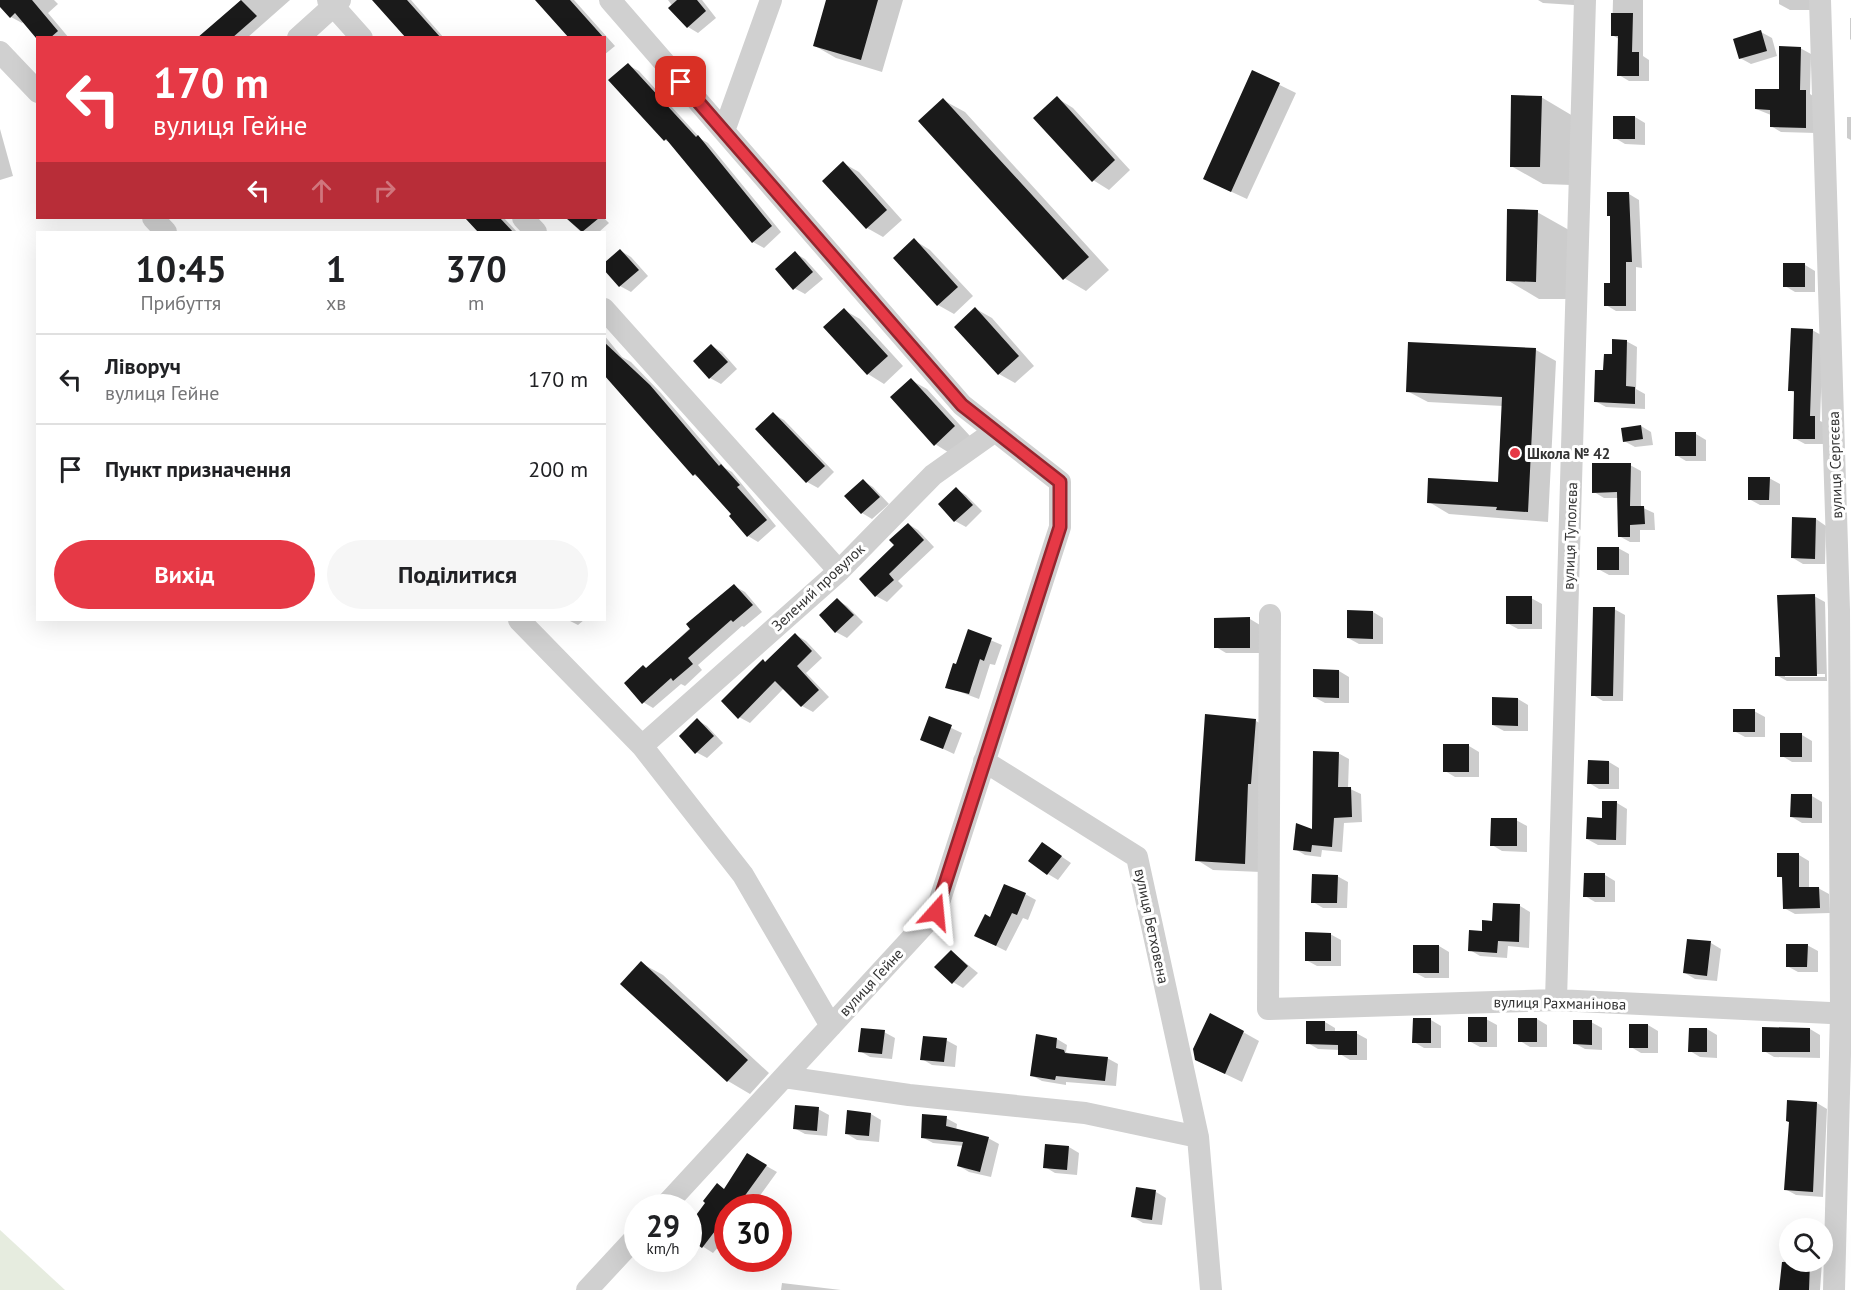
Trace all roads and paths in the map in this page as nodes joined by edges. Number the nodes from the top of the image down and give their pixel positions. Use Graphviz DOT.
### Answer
graph roads {
  1 [pos="610,0"];
  2 [pos="771,0"];
  3 [pos="1586,0"];
  4 [pos="1820,0"];
  5 [pos="334,2"];
  6 [pos="300,36"];
  7 [pos="360,36"];
  8 [pos="0,52"];
  9 [pos="36,90"];
  10 [pos="724,131"];
  11 [pos="154,219"];
  12 [pos="524,219"];
  13 [pos="165,231"];
  14 [pos="535,231"];
  15 [pos="606,311"];
  16 [pos="995,431"];
  17 [pos="839,571"];
  18 [pos="1845,610"];
  19 [pos="1269,615"];
  20 [pos="520,621"];
  21 [pos="642,746"];
  22 [pos="984,761"];
  23 [pos="1556,1000"];
  24 [pos="1846,1014"];
  25 [pos="831,1026"];
  26 [pos="784,1077"];
  27 [pos="1198,1137"];
  28 [pos="676,1194"];
  29 [pos="624,1251"];
  30 [pos="592,1286"];
  31 [pos="1212,1290"];
  32 [pos="1834,1290"];
  1 -- 10 [label="street, вулиця Гейне"];
  2 -- 10 [label="street"];
  3 -- 23 [label="street, вулиця Туполєва"];
  4 -- 18 [label="street, вулиця Сергєєва"];
  5 -- 6 [label="street"];
  5 -- 7 [label="street"];
  8 -- 9 [label="street"];
  10 -- 16 [label="street, вулиця Гейне"];
  11 -- 13 [label="street"];
  12 -- 14 [label="street"];
  15 -- 17 [label="street"];
  16 -- 17 [label="street, Зелений провулок"];
  16 -- 22 [label="street, вулиця Гейне"];
  17 -- 21 [label="street, Зелений провулок"];
  18 -- 24 [label="street, вулиця Сергєєва"];
  19 -- 23 [label="street, вулиця Рахманінова"];
  20 -- 21 [label="street"];
  21 -- 25 [label="street"];
  22 -- 25 [label="street, вулиця Гейне"];
  22 -- 27 [label="street, вулиця Бетховена"];
  23 -- 24 [label="street, вулиця Рахманінова"];
  24 -- 32 [label="street, вулиця Сергєєва"];
  25 -- 26 [label="street, вулиця Гейне"];
  26 -- 27 [label="street"];
  26 -- 28 [label="street, вулиця Гейне"];
  27 -- 31 [label="street, вулиця Бетховена"];
  29 -- 30 [label="street"];
}
